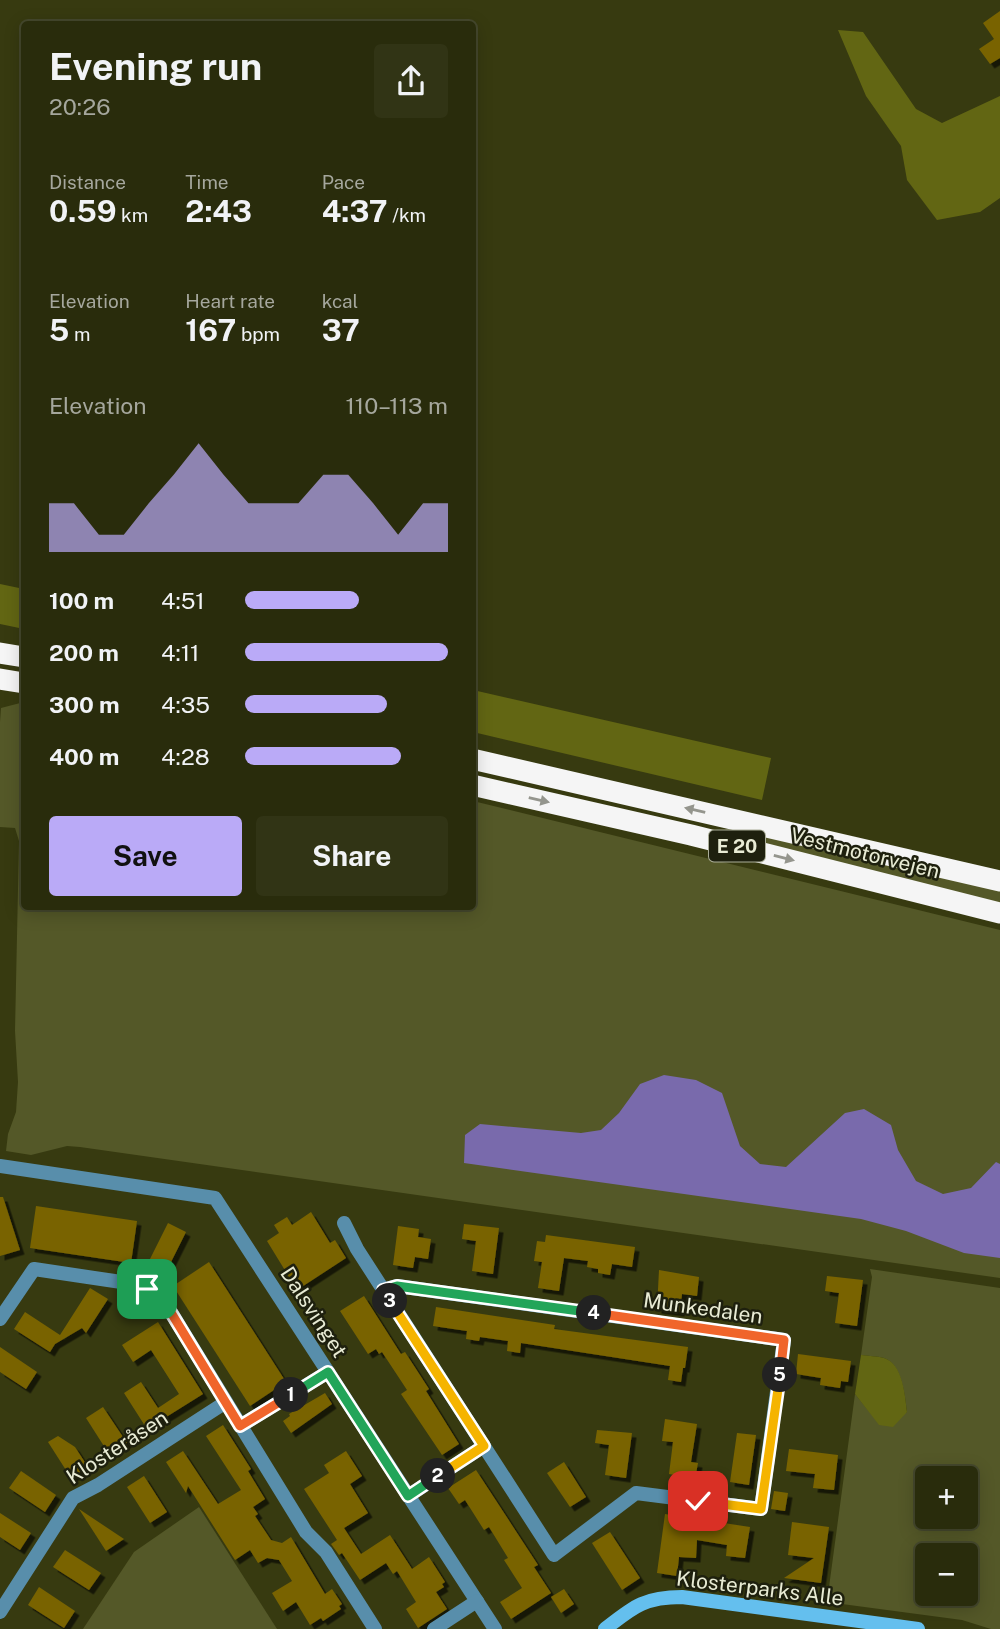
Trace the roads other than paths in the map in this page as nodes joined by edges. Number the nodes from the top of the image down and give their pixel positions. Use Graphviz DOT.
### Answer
graph roads {
  1 [pos="0,653"];
  2 [pos="21,656"];
  3 [pos="0,679"];
  4 [pos="21,682"];
  5 [pos="476,760"];
  6 [pos="476,786"];
  7 [pos="1000,881"];
  8 [pos="1000,913"];
  9 [pos="1,1166"];
  10 [pos="344,1223"];
  11 [pos="383,1290"];
  12 [pos="0,1319"];
  13 [pos="328,1372"];
  14 [pos="226,1402"];
  15 [pos="240,1426"];
  16 [pos="484,1446"];
  17 [pos="408,1496"];
  18 [pos="477,1601"];
  19 [pos="0,1612"];
  20 [pos="375,1629"];
  21 [pos="434,1629"];
  22 [pos="495,1629"];
  23 [pos="605,1629"];
  24 [pos="918,1629"];
  1 -- 2 [label="highway"];
  3 -- 4 [label="highway"];
  7 -- 5 [label="highway, Vestmotorvejen / E 20, one-way"];
  6 -- 8 [label="highway, Vestmotorvejen / E 20, one-way"];
  9 -- 13 [label="street, Dalsvinget"];
  10 -- 11 [label="street, Munkedalen"];
  11 -- 16 [label="street, Munkedalen"];
  11 -- 16 [label="street, Munkedalen"];
  12 -- 14 [label="street"];
  13 -- 15 [label="street"];
  13 -- 17 [label="street, Dalsvinget"];
  14 -- 15 [label="street"];
  14 -- 19 [label="street, Klosteråsen"];
  15 -- 20 [label="street"];
  16 -- 17 [label="street"];
  17 -- 18 [label="street, Dalsvinget"];
  18 -- 21 [label="street"];
  18 -- 22 [label="street, Dalsvinget"];
  23 -- 24 [label="street, Klosterparks Alle"];
}
